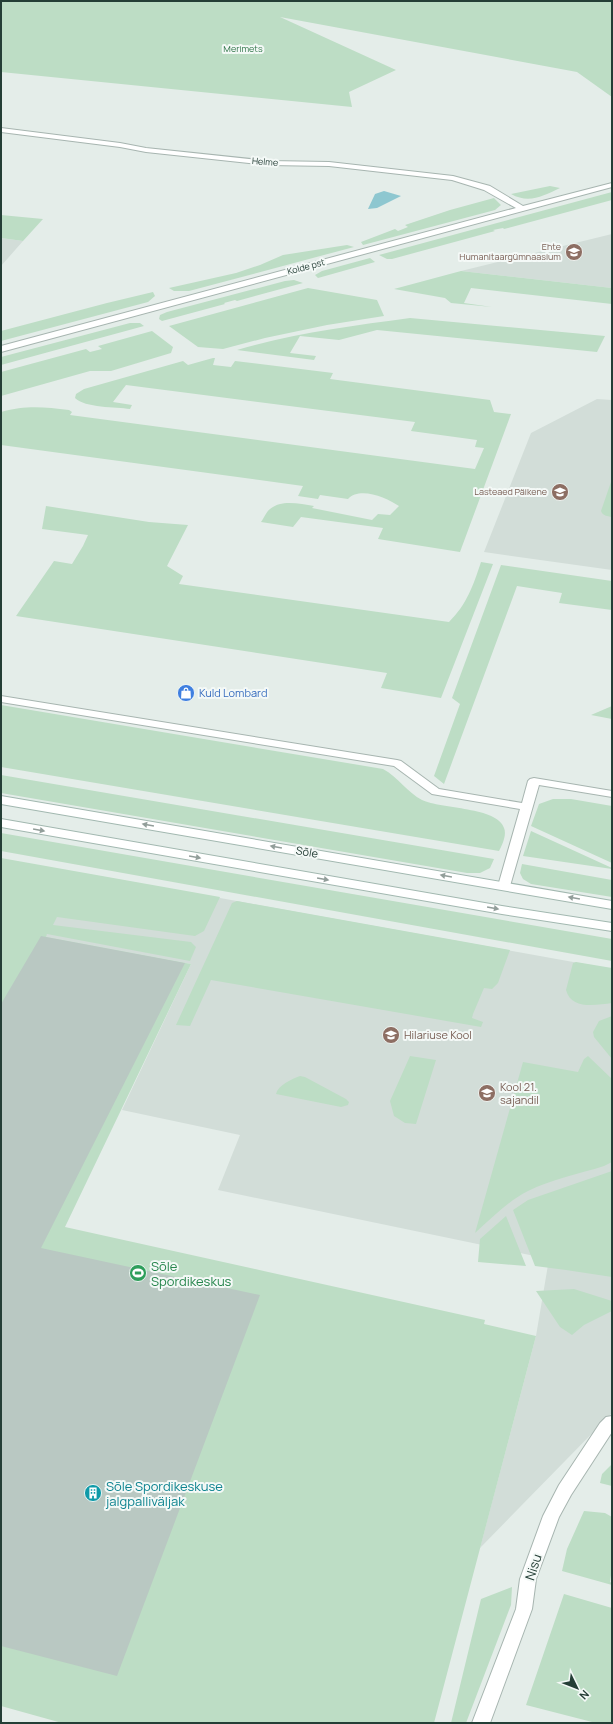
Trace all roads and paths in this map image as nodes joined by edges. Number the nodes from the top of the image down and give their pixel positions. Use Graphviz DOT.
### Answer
graph roads {
  1 [pos="1,130"];
  2 [pos="612,185"];
  3 [pos="522,210"];
  4 [pos="1,349"];
  5 [pos="1,699"];
  6 [pos="612,794"];
  7 [pos="1,800"];
  8 [pos="527,807"];
  9 [pos="1,823"];
  10 [pos="504,886"];
  11 [pos="612,905"];
  12 [pos="612,927"];
  13 [pos="612,1422"];
  14 [pos="480,1723"];
  1 -- 3 [label="street, Helme"];
  2 -- 3 [label="street, Kolde pst"];
  3 -- 4 [label="street, Kolde pst"];
  5 -- 8 [label="street"];
  6 -- 8 [label="street"];
  10 -- 7 [label="street, Sõle, one-way"];
  8 -- 10 [label="street"];
  9 -- 12 [label="street, one-way"];
  11 -- 10 [label="street, Sõle, one-way"];
  13 -- 14 [label="street, Nisu"];
}
